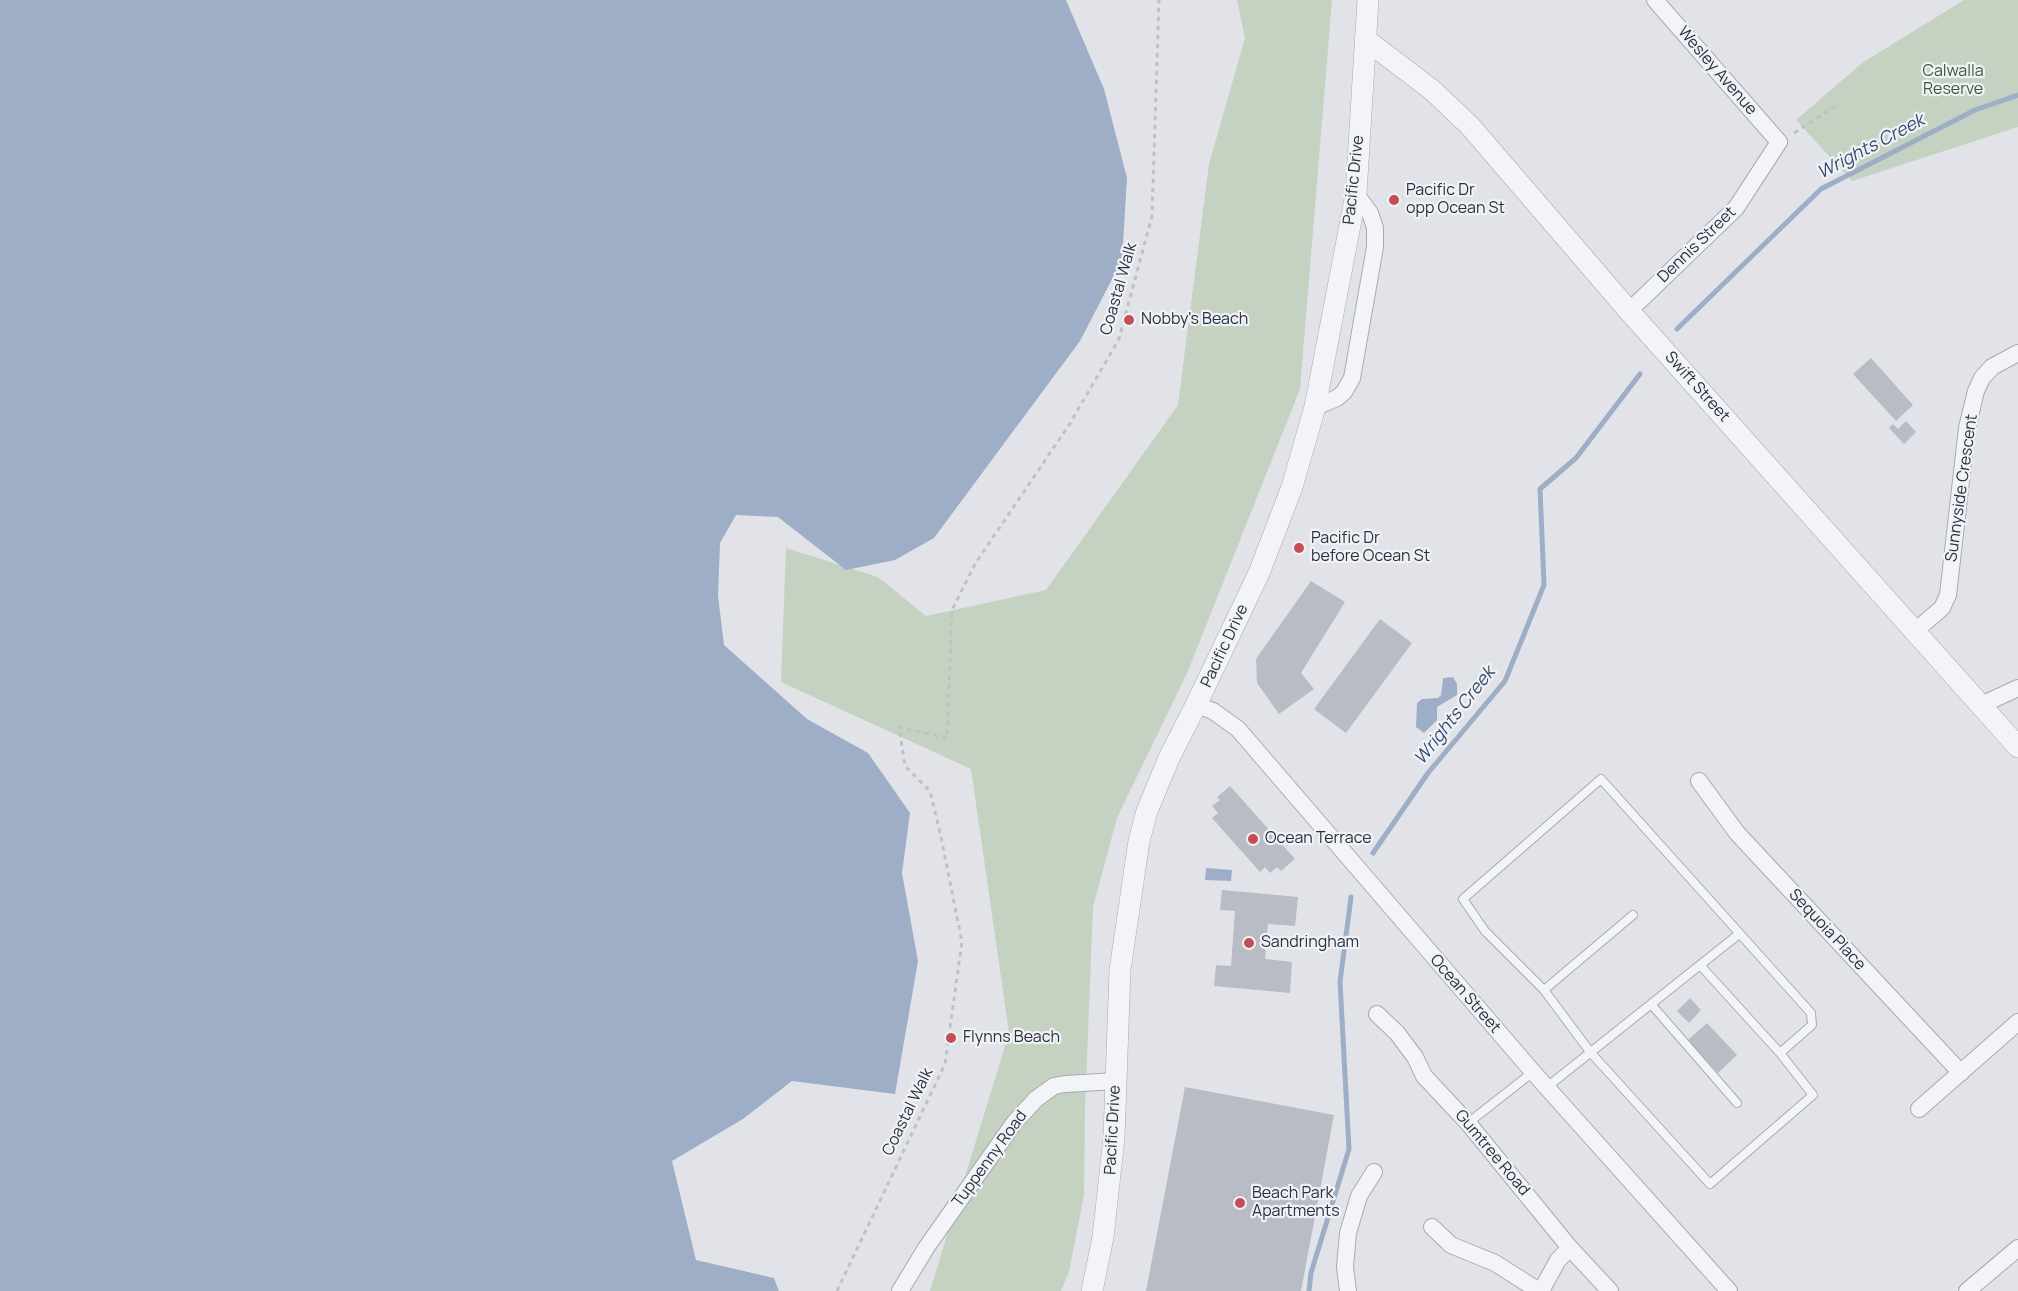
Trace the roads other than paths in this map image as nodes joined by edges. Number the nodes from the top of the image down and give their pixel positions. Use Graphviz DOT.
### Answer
graph roads {
  1 [pos="1368,0"];
  2 [pos="1655,0"];
  3 [pos="1365,39"];
  4 [pos="1779,142"];
  5 [pos="1356,194"];
  6 [pos="1629,311"];
  7 [pos="2018,353"];
  8 [pos="1315,407"];
  9 [pos="1915,631"];
  10 [pos="2018,688"];
  11 [pos="1197,705"];
  12 [pos="1981,705"];
  13 [pos="2018,747"];
  14 [pos="1699,781"];
  15 [pos="1633,915"];
  16 [pos="1739,934"];
  17 [pos="1700,965"];
  18 [pos="1544,990"];
  19 [pos="1651,1004"];
  20 [pos="1377,1014"];
  21 [pos="2018,1022"];
  22 [pos="1591,1053"];
  23 [pos="1780,1053"];
  24 [pos="1533,1072"];
  25 [pos="1961,1073"];
  26 [pos="1116,1081"];
  27 [pos="1547,1087"];
  28 [pos="1737,1103"];
  29 [pos="1919,1109"];
  30 [pos="1468,1124"];
  31 [pos="1374,1172"];
  32 [pos="1432,1227"];
  33 [pos="1570,1248"];
  34 [pos="2018,1248"];
  35 [pos="900,1291"];
  36 [pos="1092,1291"];
  37 [pos="1348,1291"];
  38 [pos="1540,1291"];
  39 [pos="1610,1291"];
  40 [pos="1729,1291"];
  41 [pos="1966,1291"];
  1 -- 3 [label="street, Pacific Drive"];
  2 -- 4 [label="street, Wesley Avenue"];
  3 -- 5 [label="street, Pacific Drive"];
  3 -- 6 [label="street, Swift Street"];
  4 -- 6 [label="street, Dennis Street"];
  5 -- 8 [label="street, Pacific Drive"];
  5 -- 8 [label="street"];
  6 -- 9 [label="street, Swift Street"];
  7 -- 9 [label="street, Sunnyside Crescent"];
  8 -- 11 [label="street, Pacific Drive"];
  9 -- 12 [label="street, Swift Street"];
  10 -- 12 [label="street"];
  11 -- 24 [label="street, Ocean Street"];
  11 -- 26 [label="street, Pacific Drive"];
  12 -- 13 [label="street, Swift Street"];
  14 -- 25 [label="street, Sequoia Place"];
  15 -- 18 [label="lane"];
  16 -- 17 [label="lane"];
  16 -- 18 [label="lane"];
  16 -- 23 [label="lane"];
  17 -- 19 [label="lane"];
  17 -- 23 [label="lane"];
  18 -- 22 [label="lane"];
  19 -- 22 [label="lane"];
  19 -- 28 [label="lane"];
  20 -- 30 [label="street, Gumtree Road"];
  21 -- 25 [label="street"];
  22 -- 23 [label="lane"];
  22 -- 27 [label="lane"];
  24 -- 27 [label="street, Ocean Street"];
  24 -- 30 [label="lane"];
  25 -- 29 [label="street"];
  26 -- 35 [label="street, Tuppenny Road"];
  26 -- 36 [label="street, Pacific Drive"];
  27 -- 40 [label="street, Ocean Street"];
  30 -- 33 [label="street, Gumtree Road"];
  31 -- 37 [label="street"];
  32 -- 38 [label="street"];
  33 -- 38 [label="street"];
  33 -- 39 [label="street, Gumtree Road"];
  34 -- 41 [label="street"];
}
